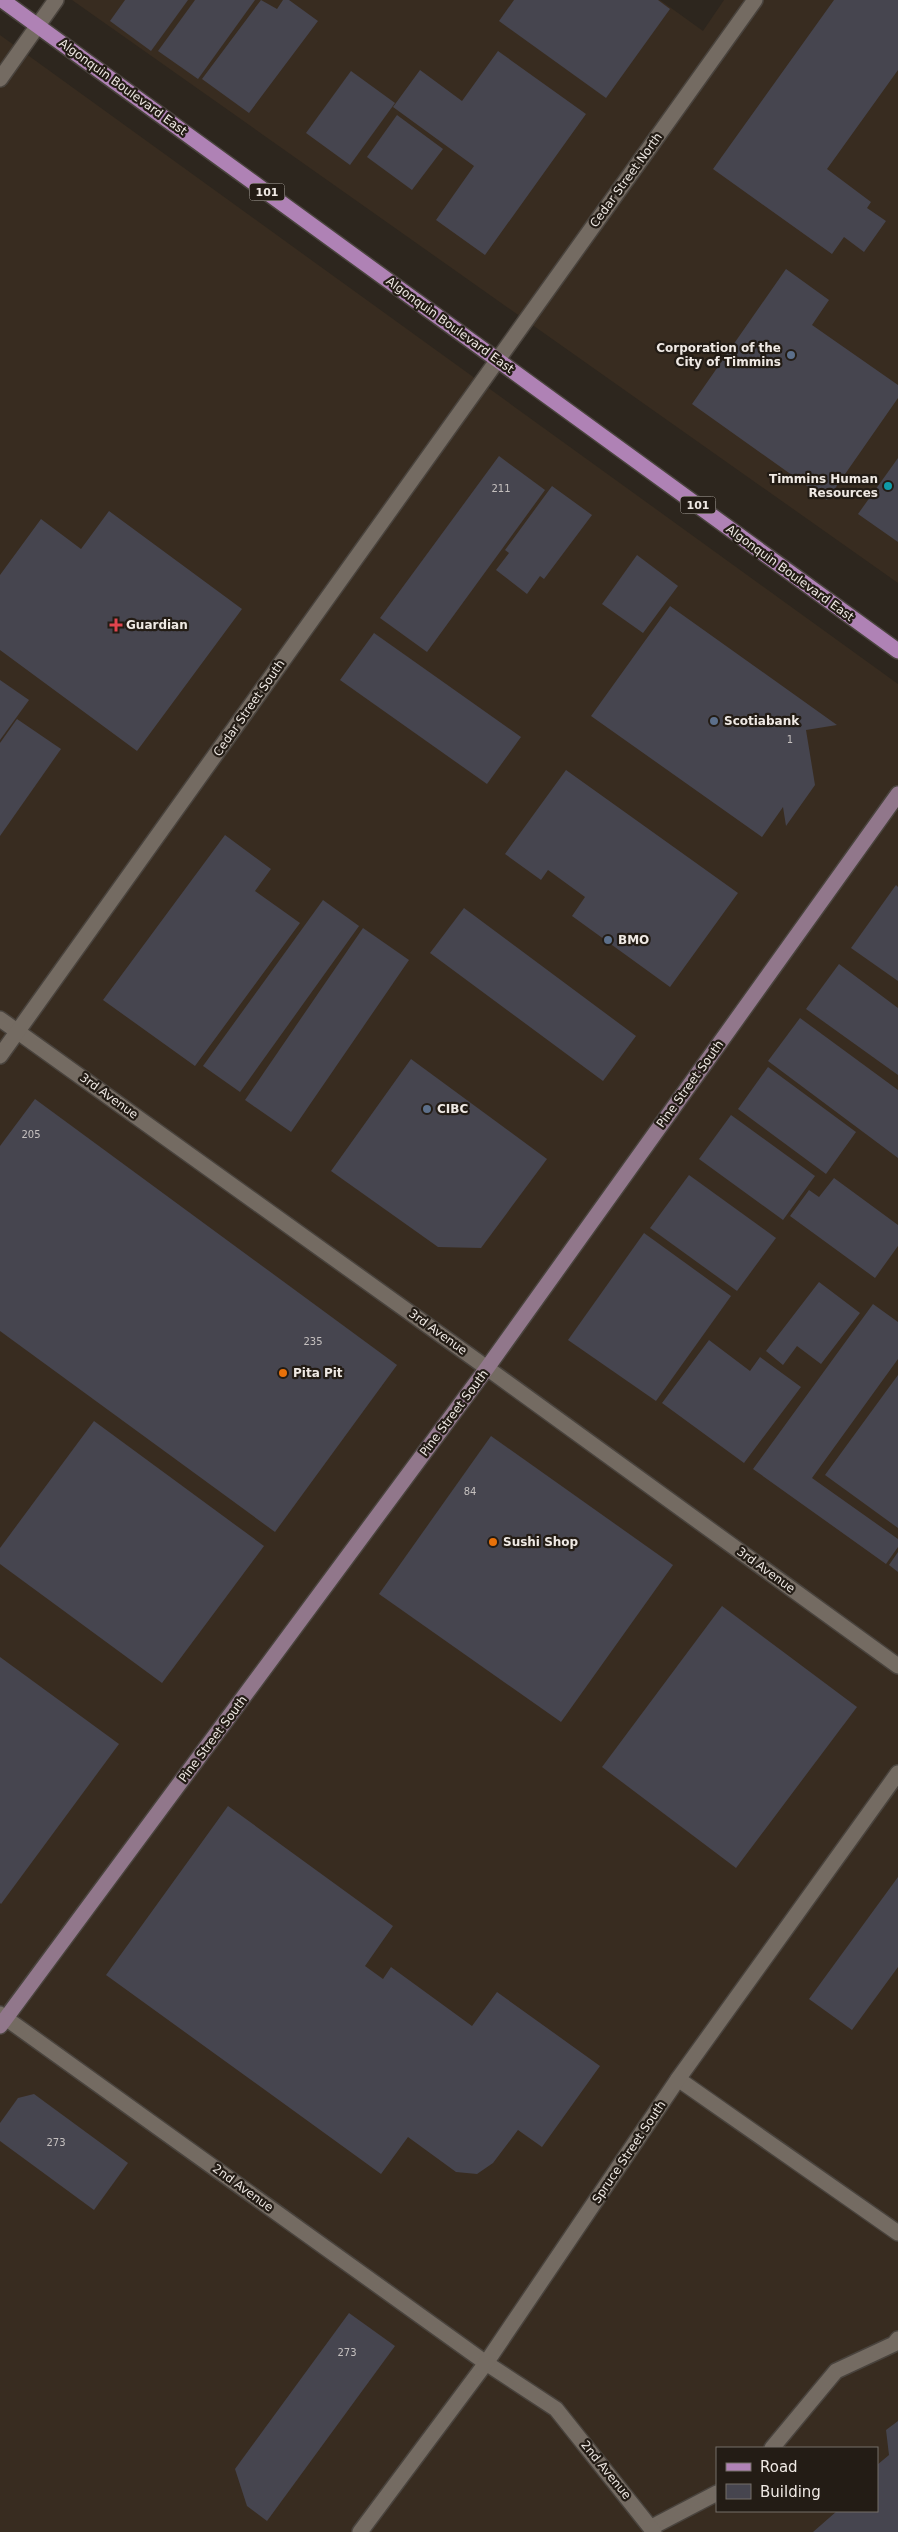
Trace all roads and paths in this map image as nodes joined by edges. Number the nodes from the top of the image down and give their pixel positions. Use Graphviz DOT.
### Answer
graph roads {
  1 [pos="2,0"];
  2 [pos="56,0"];
  3 [pos="755,0"];
  4 [pos="37,25"];
  5 [pos="0,79"];
  6 [pos="497,359"];
  7 [pos="898,651"];
  8 [pos="898,794"];
  9 [pos="0,1019"];
  10 [pos="18,1032"];
  11 [pos="0,1056"];
  12 [pos="487,1368"];
  13 [pos="898,1666"];
  14 [pos="898,1773"];
  15 [pos="2,2019"];
  16 [pos="678,2079"];
  17 [pos="898,2233"];
  18 [pos="898,2339"];
  19 [pos="486,2362"];
  20 [pos="773,2447"];
  21 [pos="716,2494"];
  22 [pos="653,2530"];
  23 [pos="360,2532"];
  1 -- 4 [label="main road, Algonquin Boulevard East / 101"];
  2 -- 4 [label="street"];
  3 -- 6 [label="street, Cedar Street North"];
  4 -- 5 [label="street"];
  4 -- 6 [label="main road, Algonquin Boulevard East / 101"];
  6 -- 7 [label="main road, Algonquin Boulevard East / 101"];
  6 -- 10 [label="street, Cedar Street South"];
  8 -- 12 [label="street, Pine Street South"];
  9 -- 10 [label="street, 3rd Avenue"];
  10 -- 11 [label="street, Cedar Street South"];
  10 -- 12 [label="street, 3rd Avenue"];
  12 -- 13 [label="street, 3rd Avenue"];
  12 -- 15 [label="street, Pine Street South"];
  14 -- 16 [label="street, Spruce Street South"];
  15 -- 19 [label="street, 2nd Avenue"];
  16 -- 17 [label="street"];
  16 -- 19 [label="street, Spruce Street South"];
  18 -- 20 [label="street"];
  19 -- 22 [label="street, 2nd Avenue"];
  19 -- 23 [label="street, Spruce Street South"];
  21 -- 22 [label="street"];
}
